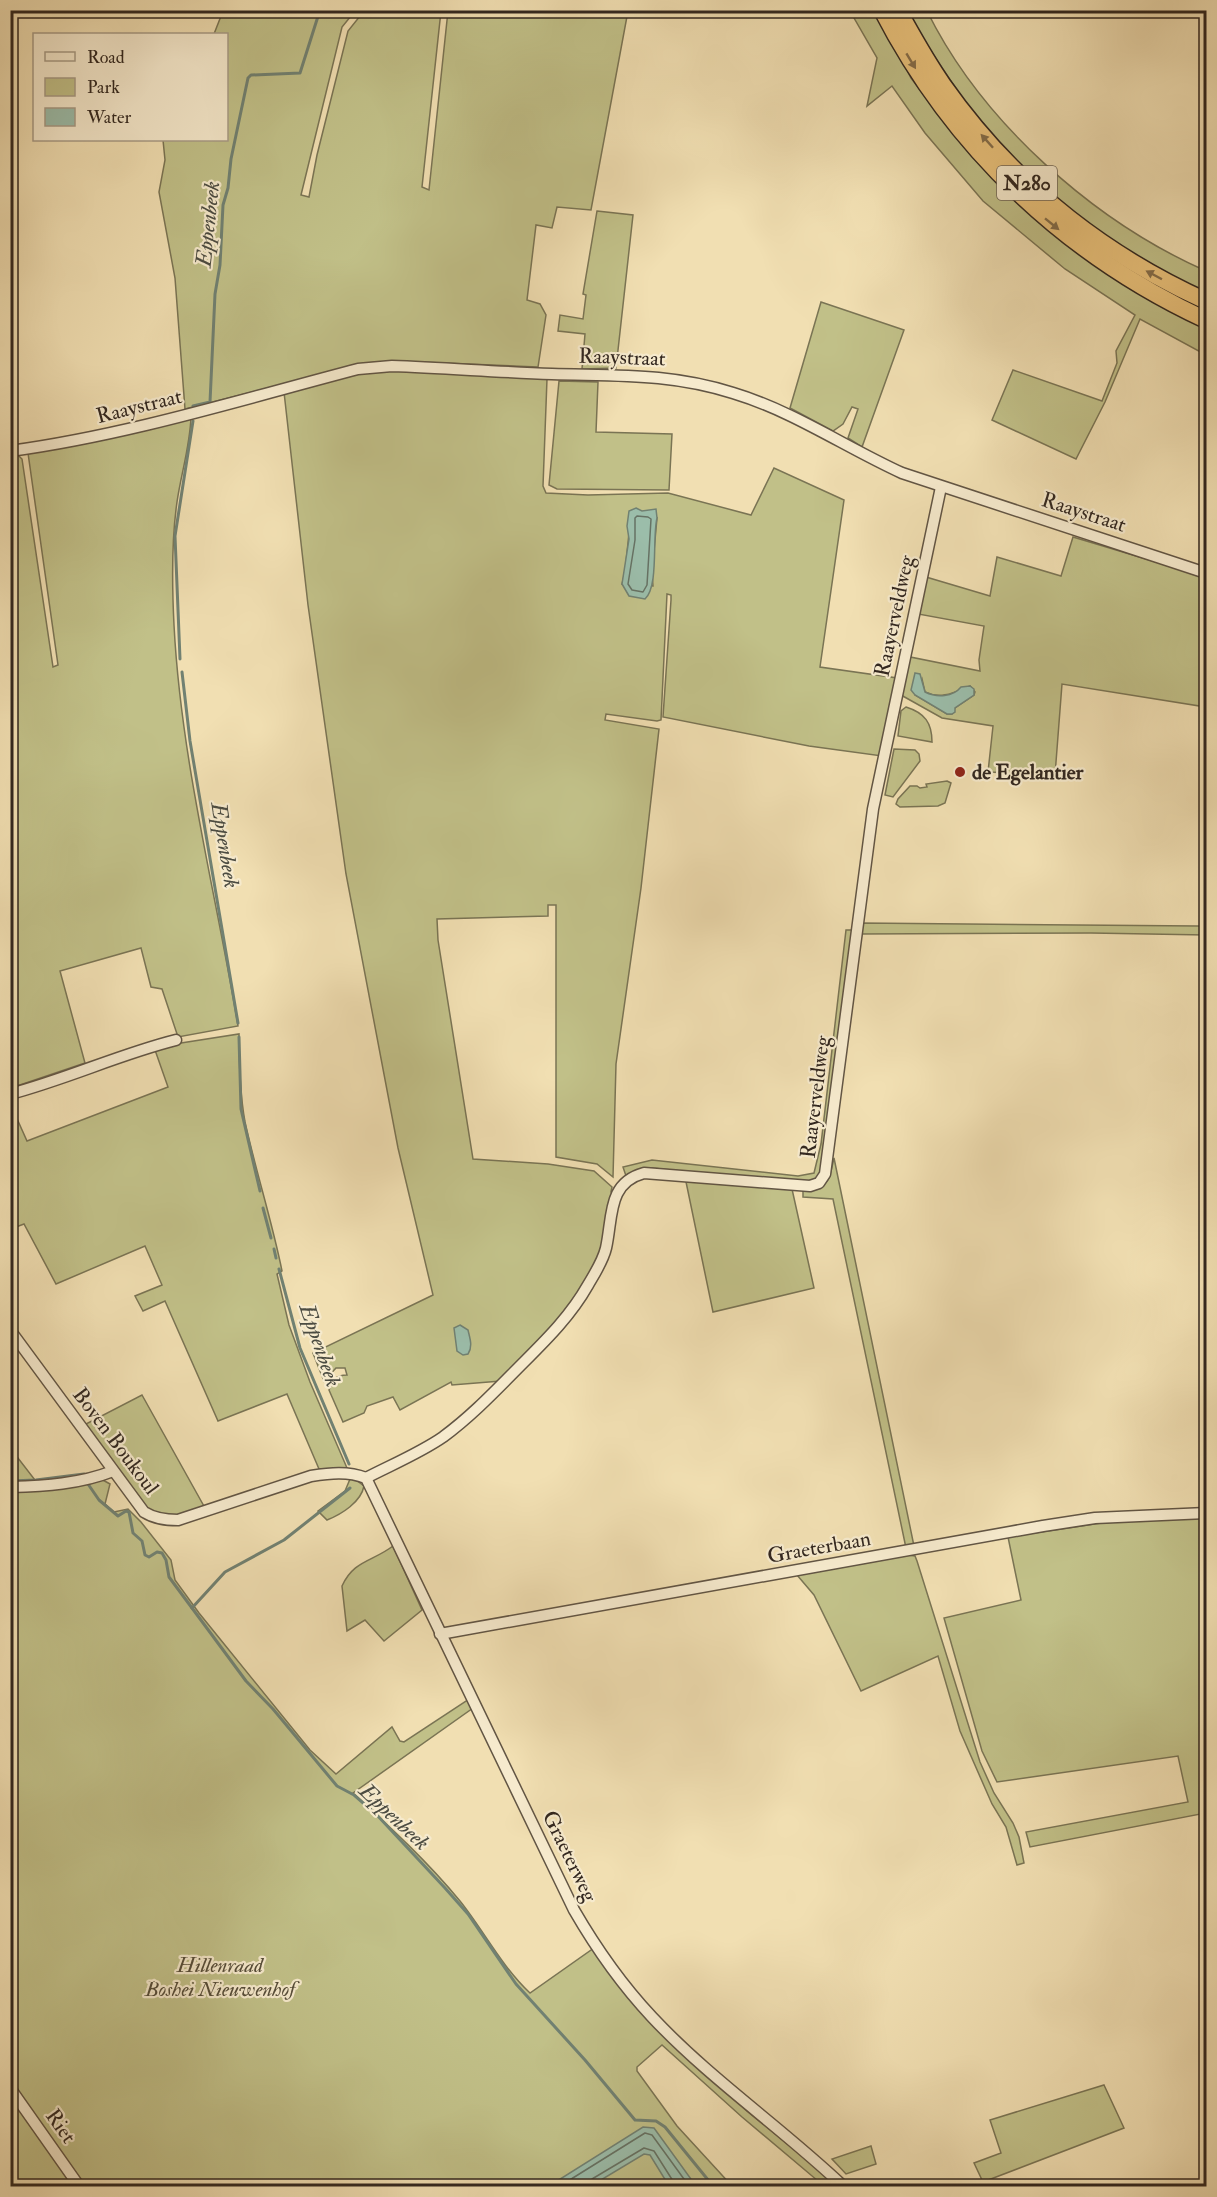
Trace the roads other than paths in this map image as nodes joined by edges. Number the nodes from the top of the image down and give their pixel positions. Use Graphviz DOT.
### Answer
graph roads {
  1 [pos="882,10"];
  2 [pos="898,10"];
  3 [pos="1206,301"];
  4 [pos="1206,320"];
  5 [pos="10,451"];
  6 [pos="941,487"];
  7 [pos="1206,573"];
  8 [pos="176,1041"];
  9 [pos="10,1094"];
  10 [pos="10,1330"];
  11 [pos="113,1471"];
  12 [pos="361,1476"];
  13 [pos="10,1487"];
  14 [pos="1206,1513"];
  15 [pos="441,1634"];
  16 [pos="10,2088"];
  17 [pos="79,2187"];
  18 [pos="843,2187"];
  1 -- 4 [label="highway, N280, one-way"];
  3 -- 2 [label="highway, N280, one-way"];
  5 -- 6 [label="street, Raaystraat"];
  6 -- 7 [label="street, Raaystraat"];
  6 -- 12 [label="street, Raayerveldweg"];
  8 -- 9 [label="street"];
  10 -- 11 [label="street, Boven Boukoul"];
  11 -- 12 [label="street, Boven Boukoul"];
  11 -- 13 [label="street"];
  12 -- 15 [label="street, Graeterweg"];
  14 -- 15 [label="street, Graeterbaan"];
  15 -- 18 [label="street, Graeterweg"];
  16 -- 17 [label="street, Riet"];
}
